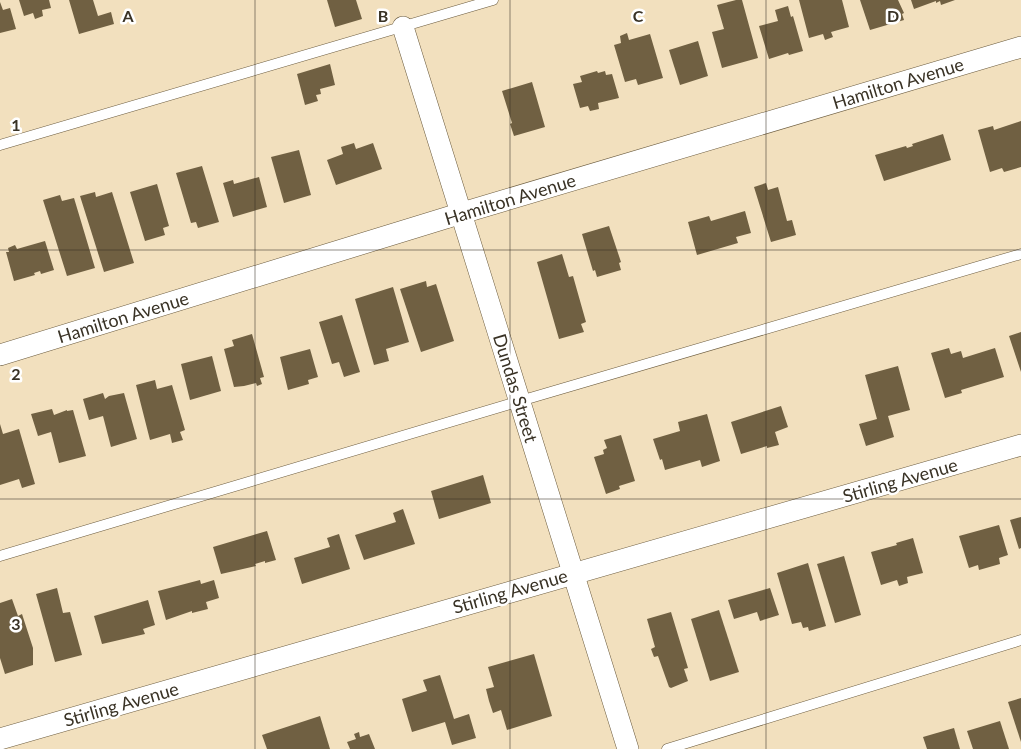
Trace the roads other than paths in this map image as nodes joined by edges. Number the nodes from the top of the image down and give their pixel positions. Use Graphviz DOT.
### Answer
graph roads {
  1 [pos="493,0"];
  2 [pos="404,27"];
  3 [pos="1021,47"];
  4 [pos="0,145"];
  5 [pos="462,212"];
  6 [pos="1021,254"];
  7 [pos="0,355"];
  8 [pos="520,401"];
  9 [pos="1021,445"];
  10 [pos="0,556"];
  11 [pos="574,573"];
  12 [pos="1021,640"];
  13 [pos="2,739"];
  14 [pos="628,749"];
  15 [pos="667,749"];
  1 -- 2 [label="lane"];
  2 -- 4 [label="lane"];
  2 -- 5 [label="street, Dundas Street"];
  3 -- 5 [label="street, Hamilton Avenue"];
  5 -- 7 [label="street, Hamilton Avenue"];
  5 -- 8 [label="street, Dundas Street"];
  6 -- 8 [label="lane"];
  8 -- 10 [label="lane"];
  8 -- 11 [label="street, Dundas Street"];
  9 -- 11 [label="street, Stirling Avenue"];
  11 -- 13 [label="street, Stirling Avenue"];
  11 -- 14 [label="street, Dundas Street"];
  12 -- 15 [label="lane"];
}
